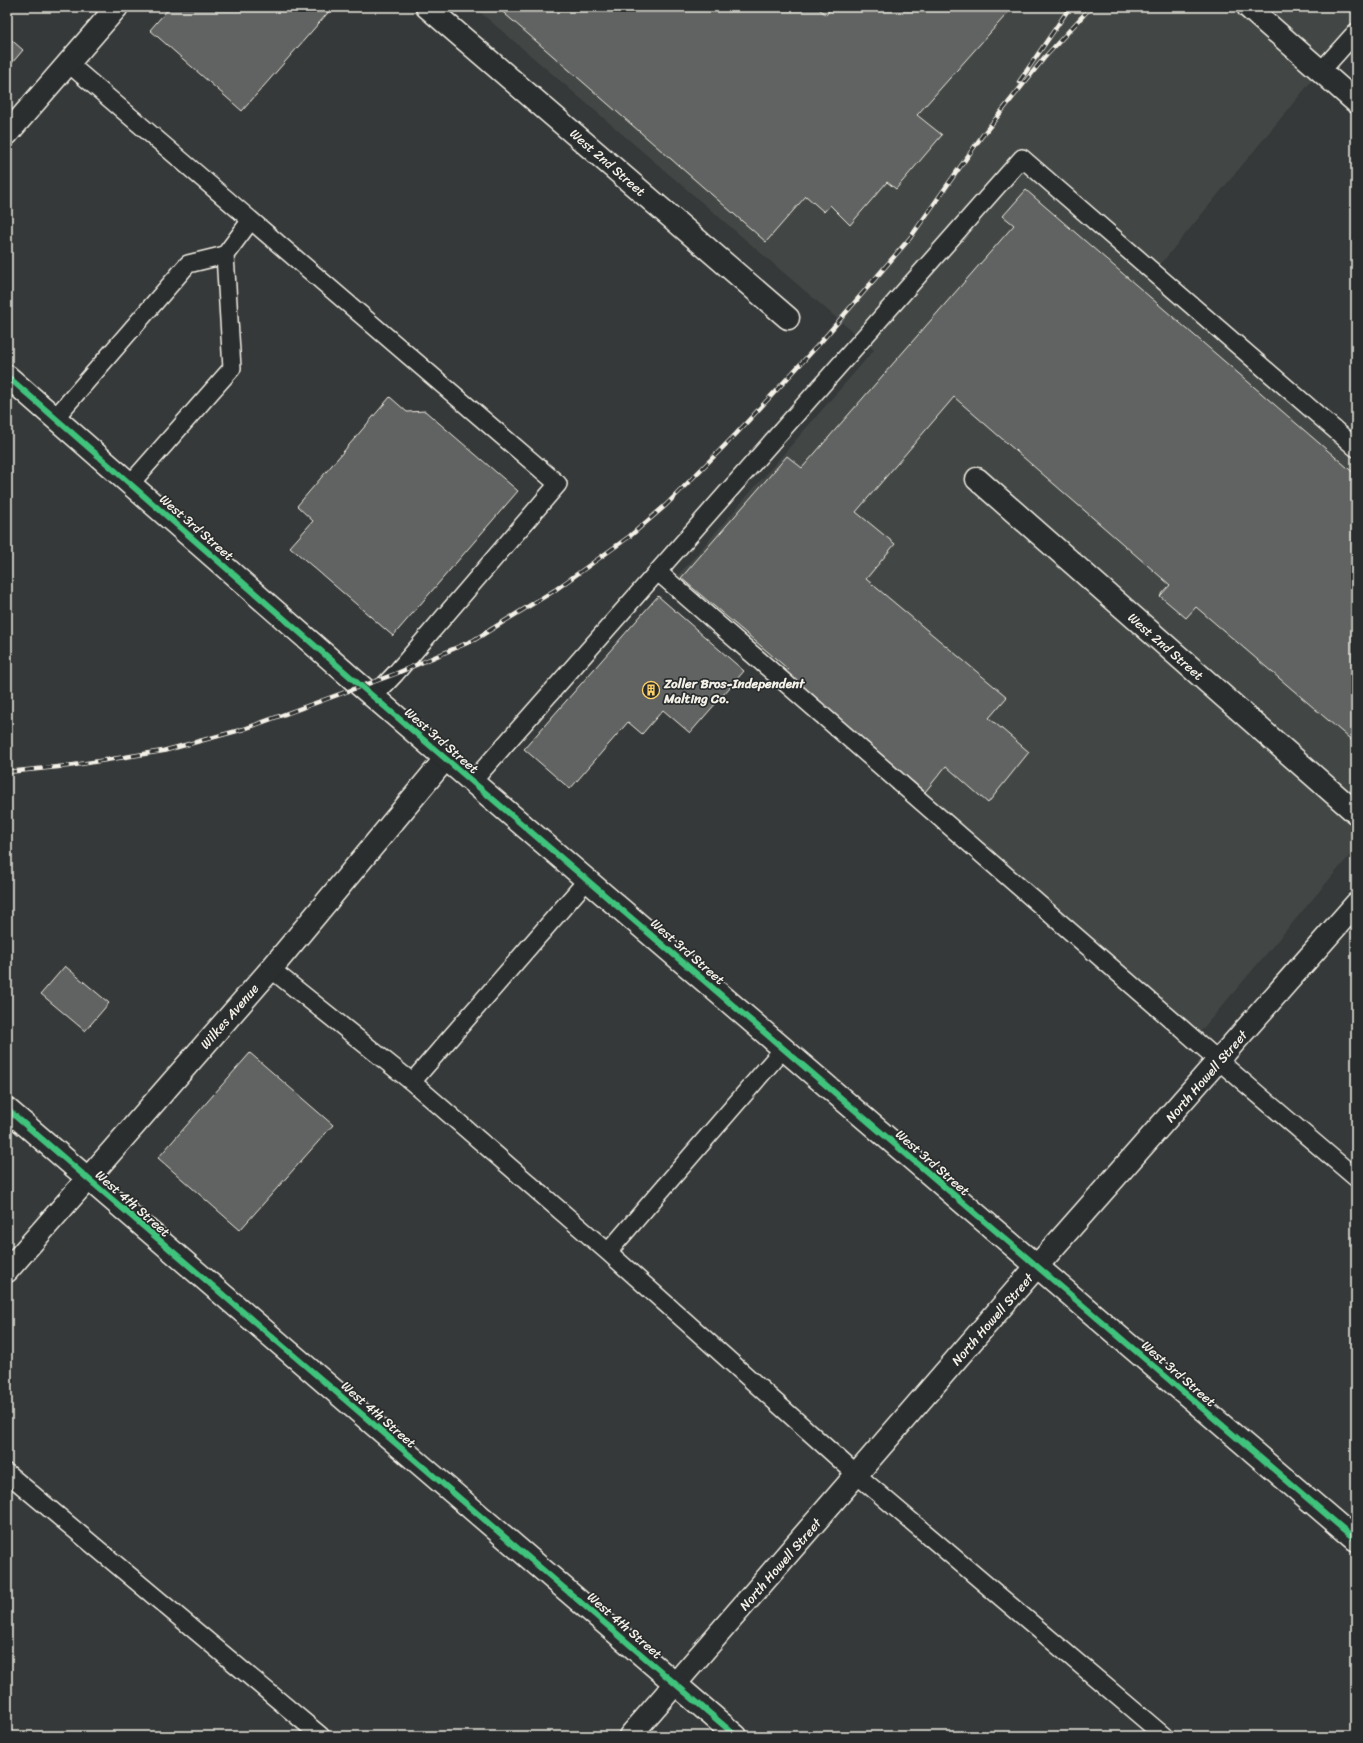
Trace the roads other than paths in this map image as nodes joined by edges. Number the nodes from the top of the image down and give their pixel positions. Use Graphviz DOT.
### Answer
graph roads {
  1 [pos="116,7"];
  2 [pos="427,7"];
  3 [pos="1248,7"];
  4 [pos="1356,32"];
  5 [pos="68,63"];
  6 [pos="1321,71"];
  7 [pos="1356,102"];
  8 [pos="7,134"];
  9 [pos="251,220"];
  10 [pos="224,255"];
  11 [pos="788,318"];
  12 [pos="7,376"];
  13 [pos="55,418"];
  14 [pos="1356,448"];
  15 [pos="977,479"];
  16 [pos="131,484"];
  17 [pos="658,572"];
  18 [pos="374,696"];
  19 [pos="446,758"];
  20 [pos="473,781"];
  21 [pos="1356,813"];
  22 [pos="588,879"];
  23 [pos="1356,904"];
  24 [pos="271,969"];
  25 [pos="784,1048"];
  26 [pos="1219,1061"];
  27 [pos="412,1082"];
  28 [pos="7,1109"];
  29 [pos="1356,1178"];
  30 [pos="88,1179"];
  31 [pos="608,1252"];
  32 [pos="1037,1266"];
  33 [pos="7,1271"];
  34 [pos="7,1473"];
  35 [pos="857,1475"];
  36 [pos="1356,1540"];
  37 [pos="675,1683"];
  38 [pos="321,1736"];
  39 [pos="630,1736"];
  40 [pos="736,1736"];
  41 [pos="1164,1736"];
  1 -- 5 [label="street"];
  2 -- 11 [label="street, West 2nd Street"];
  3 -- 6 [label="street"];
  4 -- 6 [label="lane"];
  5 -- 8 [label="street"];
  5 -- 9 [label="lane"];
  6 -- 7 [label="street"];
  9 -- 10 [label="lane"];
  9 -- 18 [label="lane"];
  10 -- 13 [label="lane"];
  10 -- 16 [label="lane"];
  12 -- 13 [label="street, West 3rd Street"];
  13 -- 16 [label="street, West 3rd Street"];
  14 -- 17 [label="lane"];
  15 -- 21 [label="street, West 2nd Street"];
  16 -- 18 [label="street, West 3rd Street"];
  17 -- 20 [label="lane"];
  17 -- 26 [label="lane"];
  18 -- 19 [label="street, West 3rd Street"];
  19 -- 20 [label="street, West 3rd Street"];
  19 -- 24 [label="street, Wilkes Avenue"];
  20 -- 22 [label="street, West 3rd Street"];
  22 -- 25 [label="street, West 3rd Street"];
  22 -- 27 [label="lane"];
  23 -- 26 [label="street, North Howell Street"];
  24 -- 27 [label="lane"];
  24 -- 30 [label="street, Wilkes Avenue"];
  25 -- 31 [label="lane"];
  25 -- 32 [label="street, West 3rd Street"];
  26 -- 29 [label="lane"];
  26 -- 32 [label="street, North Howell Street"];
  27 -- 31 [label="lane"];
  28 -- 30 [label="street, West 4th Street"];
  30 -- 33 [label="street, Wilkes Avenue"];
  30 -- 37 [label="street, West 4th Street"];
  31 -- 35 [label="lane"];
  32 -- 35 [label="street, North Howell Street"];
  32 -- 36 [label="street, West 3rd Street"];
  34 -- 38 [label="lane"];
  35 -- 37 [label="street, North Howell Street"];
  35 -- 41 [label="lane"];
  37 -- 39 [label="street, North Howell Street"];
  37 -- 40 [label="street, West 4th Street"];
}
